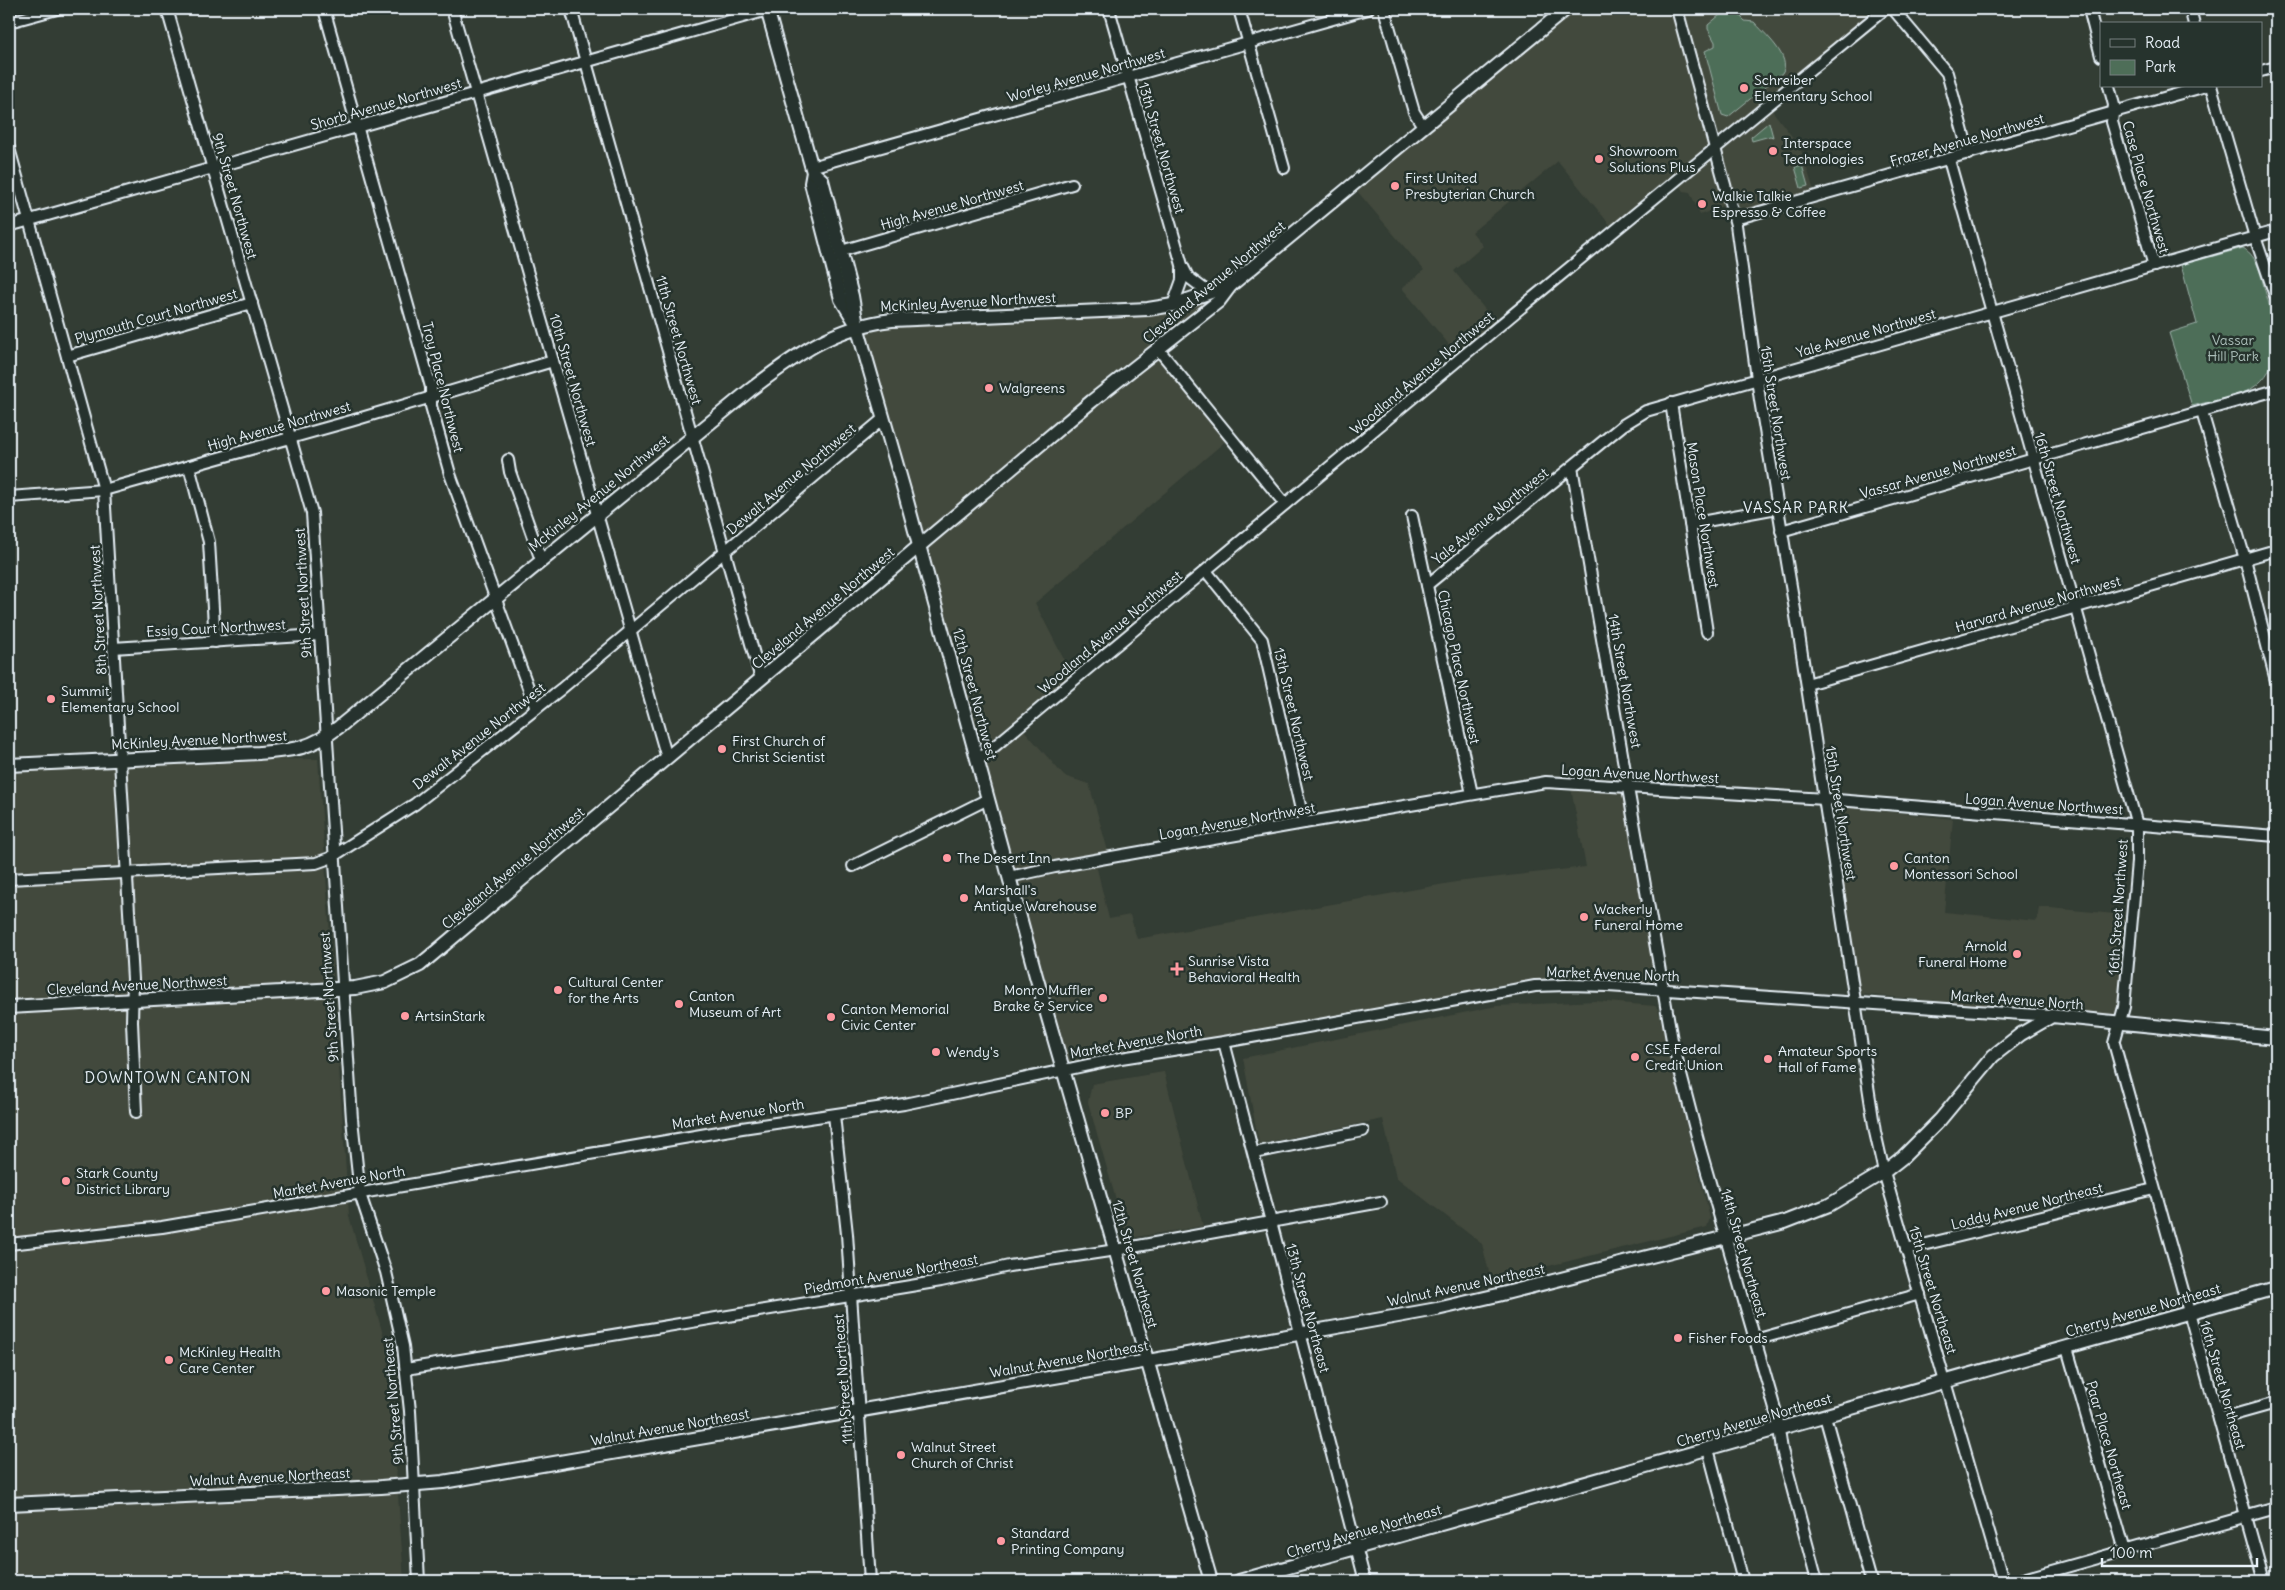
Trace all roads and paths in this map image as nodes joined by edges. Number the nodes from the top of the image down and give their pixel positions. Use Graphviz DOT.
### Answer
graph roads {
  1 [pos="57,9"];
  2 [pos="167,9"];
  3 [pos="324,9"];
  4 [pos="452,9"];
  5 [pos="571,9"];
  6 [pos="768,9"];
  7 [pos="1109,9"];
  8 [pos="1239,9"];
  9 [pos="1368,9"];
  10 [pos="1384,9"];
  11 [pos="1566,9"];
  12 [pos="1677,9"];
  13 [pos="1885,9"];
  14 [pos="1893,9"];
  15 [pos="2089,9"];
  16 [pos="2190,9"];
  17 [pos="9,22"];
  18 [pos="2193,22"];
  19 [pos="1248,44"];
  20 [pos="2100,52"];
  21 [pos="586,62"];
  22 [pos="2276,67"];
  23 [pos="2262,71"];
  24 [pos="1128,78"];
  25 [pos="2110,88"];
  26 [pos="2199,88"];
  27 [pos="2212,88"];
  28 [pos="476,93"];
  29 [pos="2113,112"];
  30 [pos="1423,126"];
  31 [pos="358,127"];
  32 [pos="1716,147"];
  33 [pos="9,148"];
  34 [pos="1969,154"];
  35 [pos="1949,160"];
  36 [pos="213,167"];
  37 [pos="1284,168"];
  38 [pos="812,170"];
  39 [pos="1072,184"];
  40 [pos="1735,219"];
  41 [pos="29,220"];
  42 [pos="9,226"];
  43 [pos="2276,231"];
  44 [pos="2255,238"];
  45 [pos="840,252"];
  46 [pos="1182,265"];
  47 [pos="2154,266"];
  48 [pos="1231,285"];
  49 [pos="1208,292"];
  50 [pos="2276,298"];
  51 [pos="252,303"];
  52 [pos="1173,304"];
  53 [pos="1991,312"];
  54 [pos="857,326"];
  55 [pos="1159,350"];
  56 [pos="67,356"];
  57 [pos="553,361"];
  58 [pos="1757,379"];
  59 [pos="2276,389"];
  60 [pos="431,397"];
  61 [pos="1671,403"];
  62 [pos="2202,412"];
  63 [pos="884,418"];
  64 [pos="692,437"];
  65 [pos="290,438"];
  66 [pos="2033,459"];
  67 [pos="508,460"];
  68 [pos="189,466"];
  69 [pos="1572,467"];
  70 [pos="104,490"];
  71 [pos="9,497"];
  72 [pos="1285,504"];
  73 [pos="1777,508"];
  74 [pos="598,514"];
  75 [pos="1412,516"];
  76 [pos="1690,524"];
  77 [pos="1781,531"];
  78 [pos="918,547"];
  79 [pos="2276,550"];
  80 [pos="724,552"];
  81 [pos="2245,559"];
  82 [pos="541,560"];
  83 [pos="1206,571"];
  84 [pos="1427,586"];
  85 [pos="494,599"];
  86 [pos="2075,608"];
  87 [pos="631,631"];
  88 [pos="1707,632"];
  89 [pos="319,635"];
  90 [pos="215,642"];
  91 [pos="113,648"];
  92 [pos="761,679"];
  93 [pos="2276,681"];
  94 [pos="1807,684"];
  95 [pos="536,709"];
  96 [pos="326,737"];
  97 [pos="667,758"];
  98 [pos="120,760"];
  99 [pos="978,761"];
  100 [pos="9,765"];
  101 [pos="1628,786"];
  102 [pos="1472,794"];
  103 [pos="988,799"];
  104 [pos="1825,799"];
  105 [pos="1304,823"];
  106 [pos="2137,825"];
  107 [pos="2276,836"];
  108 [pos="335,855"];
  109 [pos="852,866"];
  110 [pos="127,874"];
  111 [pos="1009,877"];
  112 [pos="9,879"];
  113 [pos="342,989"];
  114 [pos="1662,990"];
  115 [pos="133,1000"];
  116 [pos="1857,1003"];
  117 [pos="9,1007"];
  118 [pos="2052,1016"];
  119 [pos="2120,1022"];
  120 [pos="2276,1038"];
  121 [pos="1224,1042"];
  122 [pos="1063,1070"];
  123 [pos="136,1112"];
  124 [pos="834,1115"];
  125 [pos="1363,1131"];
  126 [pos="1254,1153"];
  127 [pos="1884,1172"];
  128 [pos="2154,1189"];
  129 [pos="360,1194"];
  130 [pos="1381,1202"];
  131 [pos="1272,1223"];
  132 [pos="1726,1238"];
  133 [pos="9,1244"];
  134 [pos="1906,1248"];
  135 [pos="1116,1250"];
  136 [pos="2276,1288"];
  137 [pos="1920,1294"];
  138 [pos="851,1295"];
  139 [pos="2189,1313"];
  140 [pos="1301,1334"];
  141 [pos="1755,1340"];
  142 [pos="2067,1348"];
  143 [pos="1148,1361"];
  144 [pos="406,1369"];
  145 [pos="1946,1382"];
  146 [pos="2276,1402"];
  147 [pos="859,1410"];
  148 [pos="1825,1416"];
  149 [pos="2218,1419"];
  150 [pos="1778,1429"];
  151 [pos="1708,1449"];
  152 [pos="414,1485"];
  153 [pos="9,1504"];
  154 [pos="2276,1508"];
  155 [pos="2246,1517"];
  156 [pos="1356,1548"];
  157 [pos="2125,1551"];
  158 [pos="419,1581"];
  159 [pos="870,1581"];
  160 [pos="1211,1581"];
  161 [pos="1239,1581"];
  162 [pos="1364,1581"];
  163 [pos="1743,1581"];
  164 [pos="1817,1581"];
  165 [pos="1871,1581"];
  166 [pos="2003,1581"];
  167 [pos="2016,1581"];
  168 [pos="2264,1581"];
  1 -- 17 [label="street"];
  2 -- 36 [label="street, 9th Street Northwest"];
  3 -- 31 [label="street, Troy Place Northwest"];
  4 -- 28 [label="street, 10th Street Northwest"];
  5 -- 21 [label="street, 11th Street Northwest"];
  6 -- 21 [label="street, Shorb Avenue Northwest"];
  6 -- 38 [label="main road, 12th Street Northwest"];
  7 -- 24 [label="street, 13th Street Northwest"];
  8 -- 19 [label="street"];
  9 -- 19 [label="street, Worley Avenue Northwest"];
  10 -- 30 [label="street"];
  11 -- 30 [label="main road, Cleveland Avenue Northwest"];
  12 -- 32 [label="street, 15th Street Northwest"];
  13 -- 32 [label="street, Woodland Avenue Northwest"];
  14 -- 34 [label="street"];
  15 -- 20 [label="street"];
  16 -- 18 [label="street"];
  19 -- 24 [label="street, Worley Avenue Northwest"];
  19 -- 37 [label="street"];
  21 -- 28 [label="street, Shorb Avenue Northwest"];
  21 -- 64 [label="street, 11th Street Northwest"];
  22 -- 23 [label="street"];
  24 -- 38 [label="street, Worley Avenue Northwest"];
  24 -- 46 [label="street, 13th Street Northwest"];
  25 -- 29 [label="street, Case Place Northwest"];
  26 -- 29 [label="street, Frazer Avenue Northwest"];
  27 -- 44 [label="street"];
  28 -- 31 [label="street, Shorb Avenue Northwest"];
  28 -- 57 [label="street, 10th Street Northwest"];
  29 -- 34 [label="street, Frazer Avenue Northwest"];
  29 -- 47 [label="street, Case Place Northwest"];
  30 -- 48 [label="main road, Cleveland Avenue Northwest"];
  31 -- 36 [label="street, Shorb Avenue Northwest"];
  31 -- 60 [label="street, Troy Place Northwest"];
  32 -- 40 [label="street, 15th Street Northwest"];
  32 -- 72 [label="street, Woodland Avenue Northwest"];
  33 -- 41 [label="street, 8th Street Northwest"];
  34 -- 35 [label="street, Frazer Avenue Northwest"];
  35 -- 40 [label="street, Frazer Avenue Northwest"];
  35 -- 53 [label="street, 16th Street Northwest"];
  36 -- 41 [label="street, Shorb Avenue Northwest"];
  36 -- 51 [label="street, 9th Street Northwest"];
  38 -- 45 [label="main road, 12th Street Northwest"];
  38 -- 54 [label="main road, 12th Street Northwest"];
  39 -- 45 [label="street, High Avenue Northwest"];
  40 -- 58 [label="street, 15th Street Northwest"];
  41 -- 42 [label="street, Shorb Avenue Northwest"];
  41 -- 56 [label="street, 8th Street Northwest"];
  43 -- 44 [label="street, Yale Avenue Northwest"];
  44 -- 47 [label="street, Yale Avenue Northwest"];
  44 -- 50 [label="street"];
  45 -- 54 [label="main road, 12th Street Northwest"];
  46 -- 49 [label="street, 13th Street Northwest"];
  46 -- 52 [label="street, 13th Street Northwest"];
  47 -- 53 [label="street, Yale Avenue Northwest"];
  48 -- 49 [label="main road, McKinley Avenue Northwest"];
  48 -- 55 [label="main road, Cleveland Avenue Northwest"];
  49 -- 52 [label="main road, McKinley Avenue Northwest"];
  51 -- 56 [label="street, Plymouth Court Northwest"];
  51 -- 65 [label="street, 9th Street Northwest"];
  52 -- 54 [label="main road, McKinley Avenue Northwest"];
  53 -- 58 [label="street, Yale Avenue Northwest"];
  53 -- 66 [label="street, 16th Street Northwest"];
  54 -- 63 [label="main road, 12th Street Northwest"];
  54 -- 64 [label="main road, McKinley Avenue Northwest"];
  55 -- 72 [label="street"];
  55 -- 78 [label="main road, Cleveland Avenue Northwest"];
  56 -- 70 [label="street, 8th Street Northwest"];
  57 -- 60 [label="street, High Avenue Northwest"];
  57 -- 74 [label="street, 10th Street Northwest"];
  58 -- 61 [label="street, Yale Avenue Northwest"];
  58 -- 73 [label="street, 15th Street Northwest"];
  59 -- 62 [label="street, Vassar Avenue Northwest"];
  60 -- 65 [label="street, High Avenue Northwest"];
  60 -- 85 [label="street, Troy Place Northwest"];
  61 -- 69 [label="street, Yale Avenue Northwest"];
  61 -- 76 [label="street, Mason Place Northwest"];
  62 -- 66 [label="street, Vassar Avenue Northwest"];
  62 -- 81 [label="street"];
  63 -- 78 [label="main road, 12th Street Northwest"];
  63 -- 80 [label="street, Dewalt Avenue Northwest"];
  64 -- 74 [label="main road, McKinley Avenue Northwest"];
  64 -- 80 [label="street, 11th Street Northwest"];
  65 -- 68 [label="street, High Avenue Northwest"];
  65 -- 89 [label="street, 9th Street Northwest"];
  66 -- 77 [label="street, Vassar Avenue Northwest"];
  66 -- 86 [label="street, 16th Street Northwest"];
  67 -- 82 [label="street"];
  68 -- 70 [label="street, High Avenue Northwest"];
  68 -- 90 [label="street"];
  69 -- 84 [label="street, Yale Avenue Northwest"];
  69 -- 101 [label="street, 14th Street Northwest"];
  70 -- 71 [label="street, High Avenue Northwest"];
  70 -- 91 [label="street, 8th Street Northwest"];
  72 -- 83 [label="street, Woodland Avenue Northwest"];
  73 -- 76 [label="street"];
  73 -- 77 [label="street, 15th Street Northwest"];
  74 -- 82 [label="main road, McKinley Avenue Northwest"];
  74 -- 87 [label="street, 10th Street Northwest"];
  75 -- 84 [label="street, Chicago Place Northwest"];
  76 -- 88 [label="street, Mason Place Northwest"];
  77 -- 94 [label="street, 15th Street Northwest"];
  78 -- 92 [label="main road, Cleveland Avenue Northwest"];
  78 -- 99 [label="main road, 12th Street Northwest"];
  79 -- 81 [label="street, Harvard Avenue Northwest"];
  80 -- 87 [label="street, Dewalt Avenue Northwest"];
  80 -- 92 [label="street, 11th Street Northwest"];
  81 -- 86 [label="street, Harvard Avenue Northwest"];
  81 -- 93 [label="street"];
  82 -- 85 [label="main road, McKinley Avenue Northwest"];
  83 -- 99 [label="street, Woodland Avenue Northwest"];
  83 -- 105 [label="street, 13th Street Northwest"];
  84 -- 102 [label="street, Chicago Place Northwest"];
  85 -- 95 [label="street, Troy Place Northwest"];
  85 -- 96 [label="main road, McKinley Avenue Northwest"];
  86 -- 94 [label="street, Harvard Avenue Northwest"];
  86 -- 106 [label="street, 16th Street Northwest"];
  87 -- 95 [label="street, Dewalt Avenue Northwest"];
  87 -- 97 [label="street, 10th Street Northwest"];
  89 -- 90 [label="street, Essig Court Northwest"];
  89 -- 96 [label="street, 9th Street Northwest"];
  90 -- 91 [label="street, Essig Court Northwest"];
  91 -- 98 [label="street, 8th Street Northwest"];
  92 -- 97 [label="main road, Cleveland Avenue Northwest"];
  94 -- 104 [label="street, 15th Street Northwest"];
  95 -- 108 [label="street, Dewalt Avenue Northwest"];
  96 -- 98 [label="main road, McKinley Avenue Northwest"];
  96 -- 108 [label="street, 9th Street Northwest"];
  97 -- 113 [label="main road, Cleveland Avenue Northwest"];
  98 -- 100 [label="main road, McKinley Avenue Northwest"];
  98 -- 110 [label="street, 8th Street Northwest"];
  99 -- 103 [label="main road, 12th Street Northwest"];
  101 -- 102 [label="street, Logan Avenue Northwest"];
  101 -- 104 [label="street, Logan Avenue Northwest"];
  101 -- 114 [label="street, 14th Street Northwest"];
  102 -- 105 [label="street, Logan Avenue Northwest"];
  103 -- 109 [label="street"];
  103 -- 111 [label="main road, 12th Street Northwest"];
  104 -- 106 [label="street, Logan Avenue Northwest"];
  104 -- 116 [label="street, 15th Street Northwest"];
  105 -- 111 [label="street, Logan Avenue Northwest"];
  106 -- 107 [label="street, Logan Avenue Northwest"];
  106 -- 119 [label="street, 16th Street Northwest"];
  108 -- 110 [label="street, Dewalt Avenue Northwest"];
  108 -- 113 [label="street, 9th Street Northwest"];
  110 -- 112 [label="street, Dewalt Avenue Northwest"];
  110 -- 115 [label="street, 8th Street Northwest"];
  111 -- 122 [label="main road, 12th Street Northwest"];
  113 -- 115 [label="main road, Cleveland Avenue Northwest"];
  113 -- 129 [label="street, 9th Street Northwest"];
  114 -- 116 [label="street, Market Avenue North"];
  114 -- 121 [label="street, Market Avenue North"];
  114 -- 132 [label="street, 14th Street Northeast"];
  115 -- 117 [label="main road, Cleveland Avenue Northwest"];
  115 -- 123 [label="street, 8th Street Northwest"];
  116 -- 118 [label="street, Market Avenue North"];
  116 -- 127 [label="street, 15th Street Northeast"];
  118 -- 119 [label="main road, Market Avenue North"];
  118 -- 127 [label="main road, Walnut Avenue Northeast"];
  119 -- 120 [label="main road, Market Avenue North"];
  119 -- 128 [label="street, 16th Street Northeast"];
  121 -- 122 [label="street, Market Avenue North"];
  121 -- 126 [label="street, 13th Street Northeast"];
  122 -- 124 [label="street, Market Avenue North"];
  122 -- 135 [label="main road, 12th Street Northeast"];
  124 -- 129 [label="street, Market Avenue North"];
  124 -- 138 [label="street, 11th Street Northeast"];
  125 -- 126 [label="street"];
  126 -- 131 [label="street, 13th Street Northeast"];
  127 -- 132 [label="main road, Walnut Avenue Northeast"];
  127 -- 134 [label="street, 15th Street Northeast"];
  128 -- 134 [label="street, Loddy Avenue Northeast"];
  128 -- 139 [label="street, 16th Street Northeast"];
  129 -- 133 [label="street, Market Avenue North"];
  129 -- 144 [label="street, 9th Street Northeast"];
  130 -- 131 [label="street, Piedmont Avenue Northeast"];
  131 -- 135 [label="street, Piedmont Avenue Northeast"];
  131 -- 140 [label="street, 13th Street Northeast"];
  132 -- 140 [label="main road, Walnut Avenue Northeast"];
  132 -- 141 [label="street, 14th Street Northeast"];
  134 -- 137 [label="street, 15th Street Northeast"];
  135 -- 138 [label="street, Piedmont Avenue Northeast"];
  135 -- 143 [label="main road, 12th Street Northeast"];
  136 -- 139 [label="main road, Cherry Avenue Northeast"];
  137 -- 141 [label="street"];
  137 -- 145 [label="street, 15th Street Northeast"];
  138 -- 144 [label="street, Piedmont Avenue Northeast"];
  138 -- 147 [label="street, 11th Street Northeast"];
  139 -- 142 [label="main road, Cherry Avenue Northeast"];
  139 -- 149 [label="street, 16th Street Northeast"];
  140 -- 143 [label="main road, Walnut Avenue Northeast"];
  140 -- 156 [label="street, 13th Street Northeast"];
  141 -- 150 [label="street, 14th Street Northeast"];
  142 -- 145 [label="main road, Cherry Avenue Northeast"];
  142 -- 157 [label="street, Paar Place Northeast"];
  143 -- 147 [label="main road, Walnut Avenue Northeast"];
  143 -- 160 [label="main road, 12th Street Northeast"];
  144 -- 152 [label="street, 9th Street Northeast"];
  145 -- 148 [label="main road, Cherry Avenue Northeast"];
  145 -- 166 [label="street, 15th Street Northeast"];
  146 -- 149 [label="street"];
  147 -- 152 [label="main road, Walnut Avenue Northeast"];
  147 -- 159 [label="street, 11th Street Northeast"];
  148 -- 150 [label="main road, Cherry Avenue Northeast"];
  148 -- 165 [label="street"];
  149 -- 155 [label="street, 16th Street Northeast"];
  150 -- 151 [label="main road, Cherry Avenue Northeast"];
  150 -- 164 [label="street, 14th Street Northeast"];
  151 -- 156 [label="main road, Cherry Avenue Northeast"];
  151 -- 163 [label="street"];
  152 -- 153 [label="main road, Walnut Avenue Northeast"];
  152 -- 158 [label="street, 9th Street Northeast"];
  154 -- 155 [label="street"];
  155 -- 157 [label="street"];
  155 -- 168 [label="street, 16th Street Northeast"];
  156 -- 161 [label="main road, Cherry Avenue Northeast"];
  156 -- 162 [label="street, 13th Street Northeast"];
  157 -- 167 [label="street"];
}
